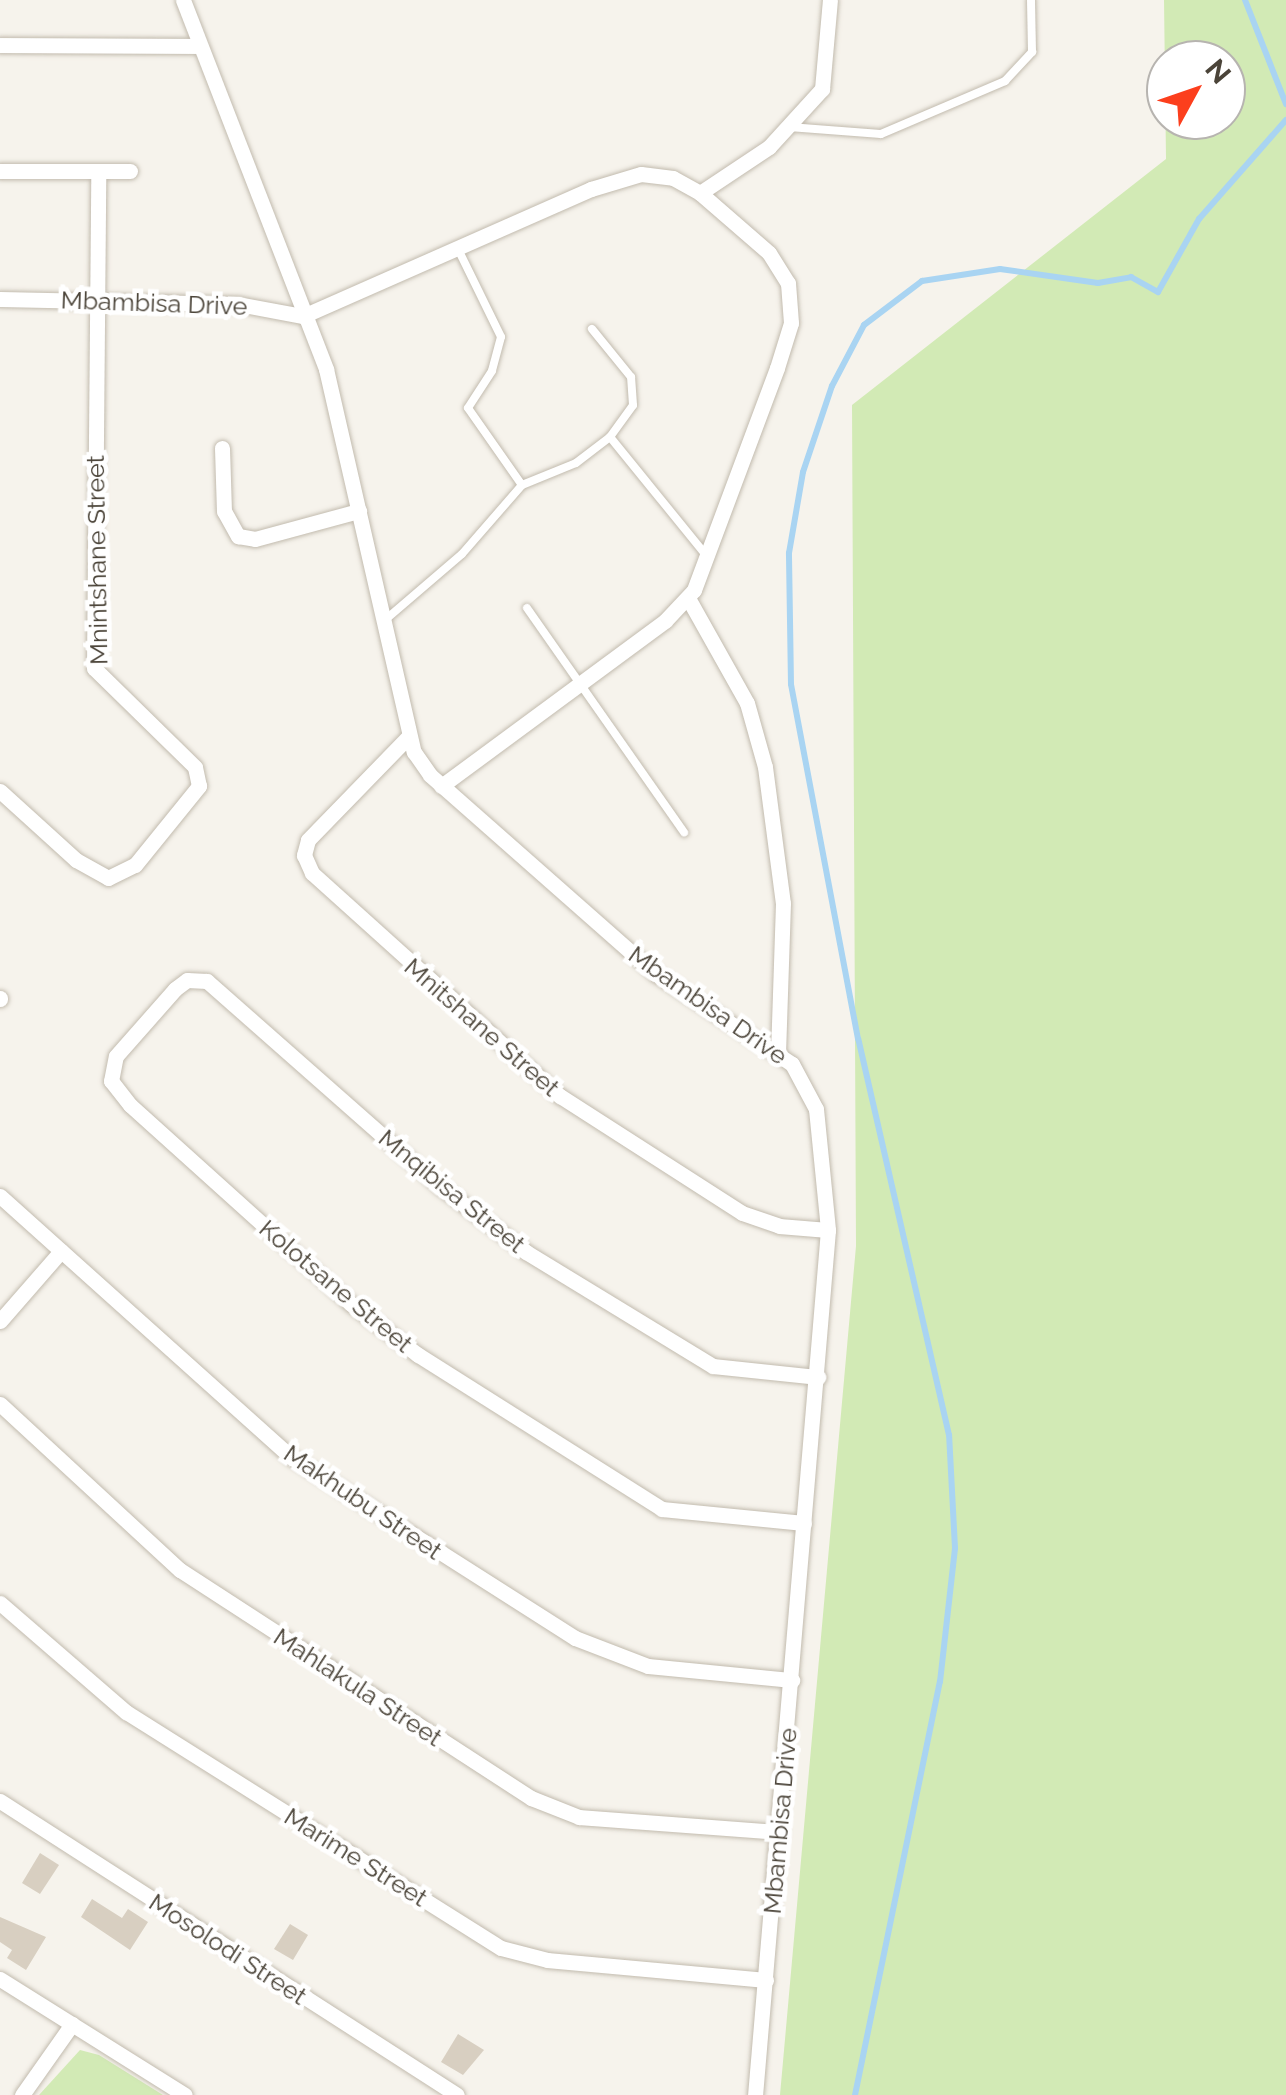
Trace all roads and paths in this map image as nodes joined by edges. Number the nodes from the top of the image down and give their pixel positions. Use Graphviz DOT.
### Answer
graph roads {
  1 [pos="183,0"];
  2 [pos="830,0"];
  3 [pos="1032,0"];
  4 [pos="0,46"];
  5 [pos="198,46"];
  6 [pos="789,127"];
  7 [pos="0,171"];
  8 [pos="130,171"];
  9 [pos="98,172"];
  10 [pos="700,193"];
  11 [pos="458,247"];
  12 [pos="0,299"];
  13 [pos="98,301"];
  14 [pos="303,316"];
  15 [pos="592,329"];
  16 [pos="610,438"];
  17 [pos="222,448"];
  18 [pos="522,485"];
  19 [pos="359,512"];
  20 [pos="710,560"];
  21 [pos="688,598"];
  22 [pos="527,608"];
  23 [pos="385,620"];
  24 [pos="581,684"];
  25 [pos="409,736"];
  26 [pos="441,786"];
  27 [pos="0,792"];
  28 [pos="684,832"];
  29 [pos="174,989"];
  30 [pos="778,1053"];
  31 [pos="0,1196"];
  32 [pos="828,1230"];
  33 [pos="61,1251"];
  34 [pos="0,1320"];
  35 [pos="818,1377"];
  36 [pos="0,1404"];
  37 [pos="804,1523"];
  38 [pos="0,1603"];
  39 [pos="792,1680"];
  40 [pos="1,1806"];
  41 [pos="778,1832"];
  42 [pos="0,1978"];
  43 [pos="766,1980"];
  44 [pos="72,2024"];
  45 [pos="22,2095"];
  46 [pos="185,2095"];
  47 [pos="457,2095"];
  48 [pos="755,2095"];
  1 -- 5 [label="street"];
  2 -- 6 [label="street"];
  3 -- 6 [label="lane"];
  4 -- 5 [label="street"];
  5 -- 14 [label="street"];
  6 -- 10 [label="street"];
  7 -- 9 [label="street"];
  8 -- 9 [label="street"];
  9 -- 13 [label="street, Mnintshane Street"];
  10 -- 11 [label="street"];
  10 -- 20 [label="street"];
  11 -- 14 [label="street"];
  11 -- 18 [label="lane"];
  12 -- 13 [label="street, Mbambisa Drive"];
  13 -- 14 [label="street, Mbambisa Drive"];
  13 -- 27 [label="street, Mnintshane Street"];
  14 -- 19 [label="street, Mbambisa Drive"];
  15 -- 16 [label="lane"];
  16 -- 18 [label="lane"];
  16 -- 20 [label="lane"];
  17 -- 19 [label="street"];
  18 -- 23 [label="lane"];
  19 -- 23 [label="street, Mbambisa Drive"];
  20 -- 21 [label="street"];
  21 -- 24 [label="street"];
  21 -- 30 [label="street"];
  22 -- 24 [label="lane"];
  23 -- 25 [label="street, Mbambisa Drive"];
  24 -- 26 [label="street"];
  24 -- 28 [label="lane"];
  25 -- 26 [label="street, Mbambisa Drive"];
  25 -- 32 [label="street, Mnitshane Street"];
  26 -- 30 [label="street, Mbambisa Drive"];
  29 -- 35 [label="street, Mnqibisa Street"];
  29 -- 37 [label="street, Kolotsane Street"];
  30 -- 32 [label="street, Mbambisa Drive"];
  31 -- 33 [label="street, Makhubu Street"];
  32 -- 35 [label="street, Mbambisa Drive"];
  33 -- 34 [label="street"];
  33 -- 39 [label="street, Makhubu Street"];
  35 -- 37 [label="street, Mbambisa Drive"];
  36 -- 41 [label="street, Mahlakula Street"];
  37 -- 39 [label="street, Mbambisa Drive"];
  38 -- 43 [label="street, Marime Street"];
  39 -- 41 [label="street, Mbambisa Drive"];
  40 -- 47 [label="street, Mosolodi Street"];
  41 -- 43 [label="street, Mbambisa Drive"];
  42 -- 44 [label="street"];
  43 -- 48 [label="street, Mbambisa Drive"];
  44 -- 45 [label="street"];
  44 -- 46 [label="street"];
}
